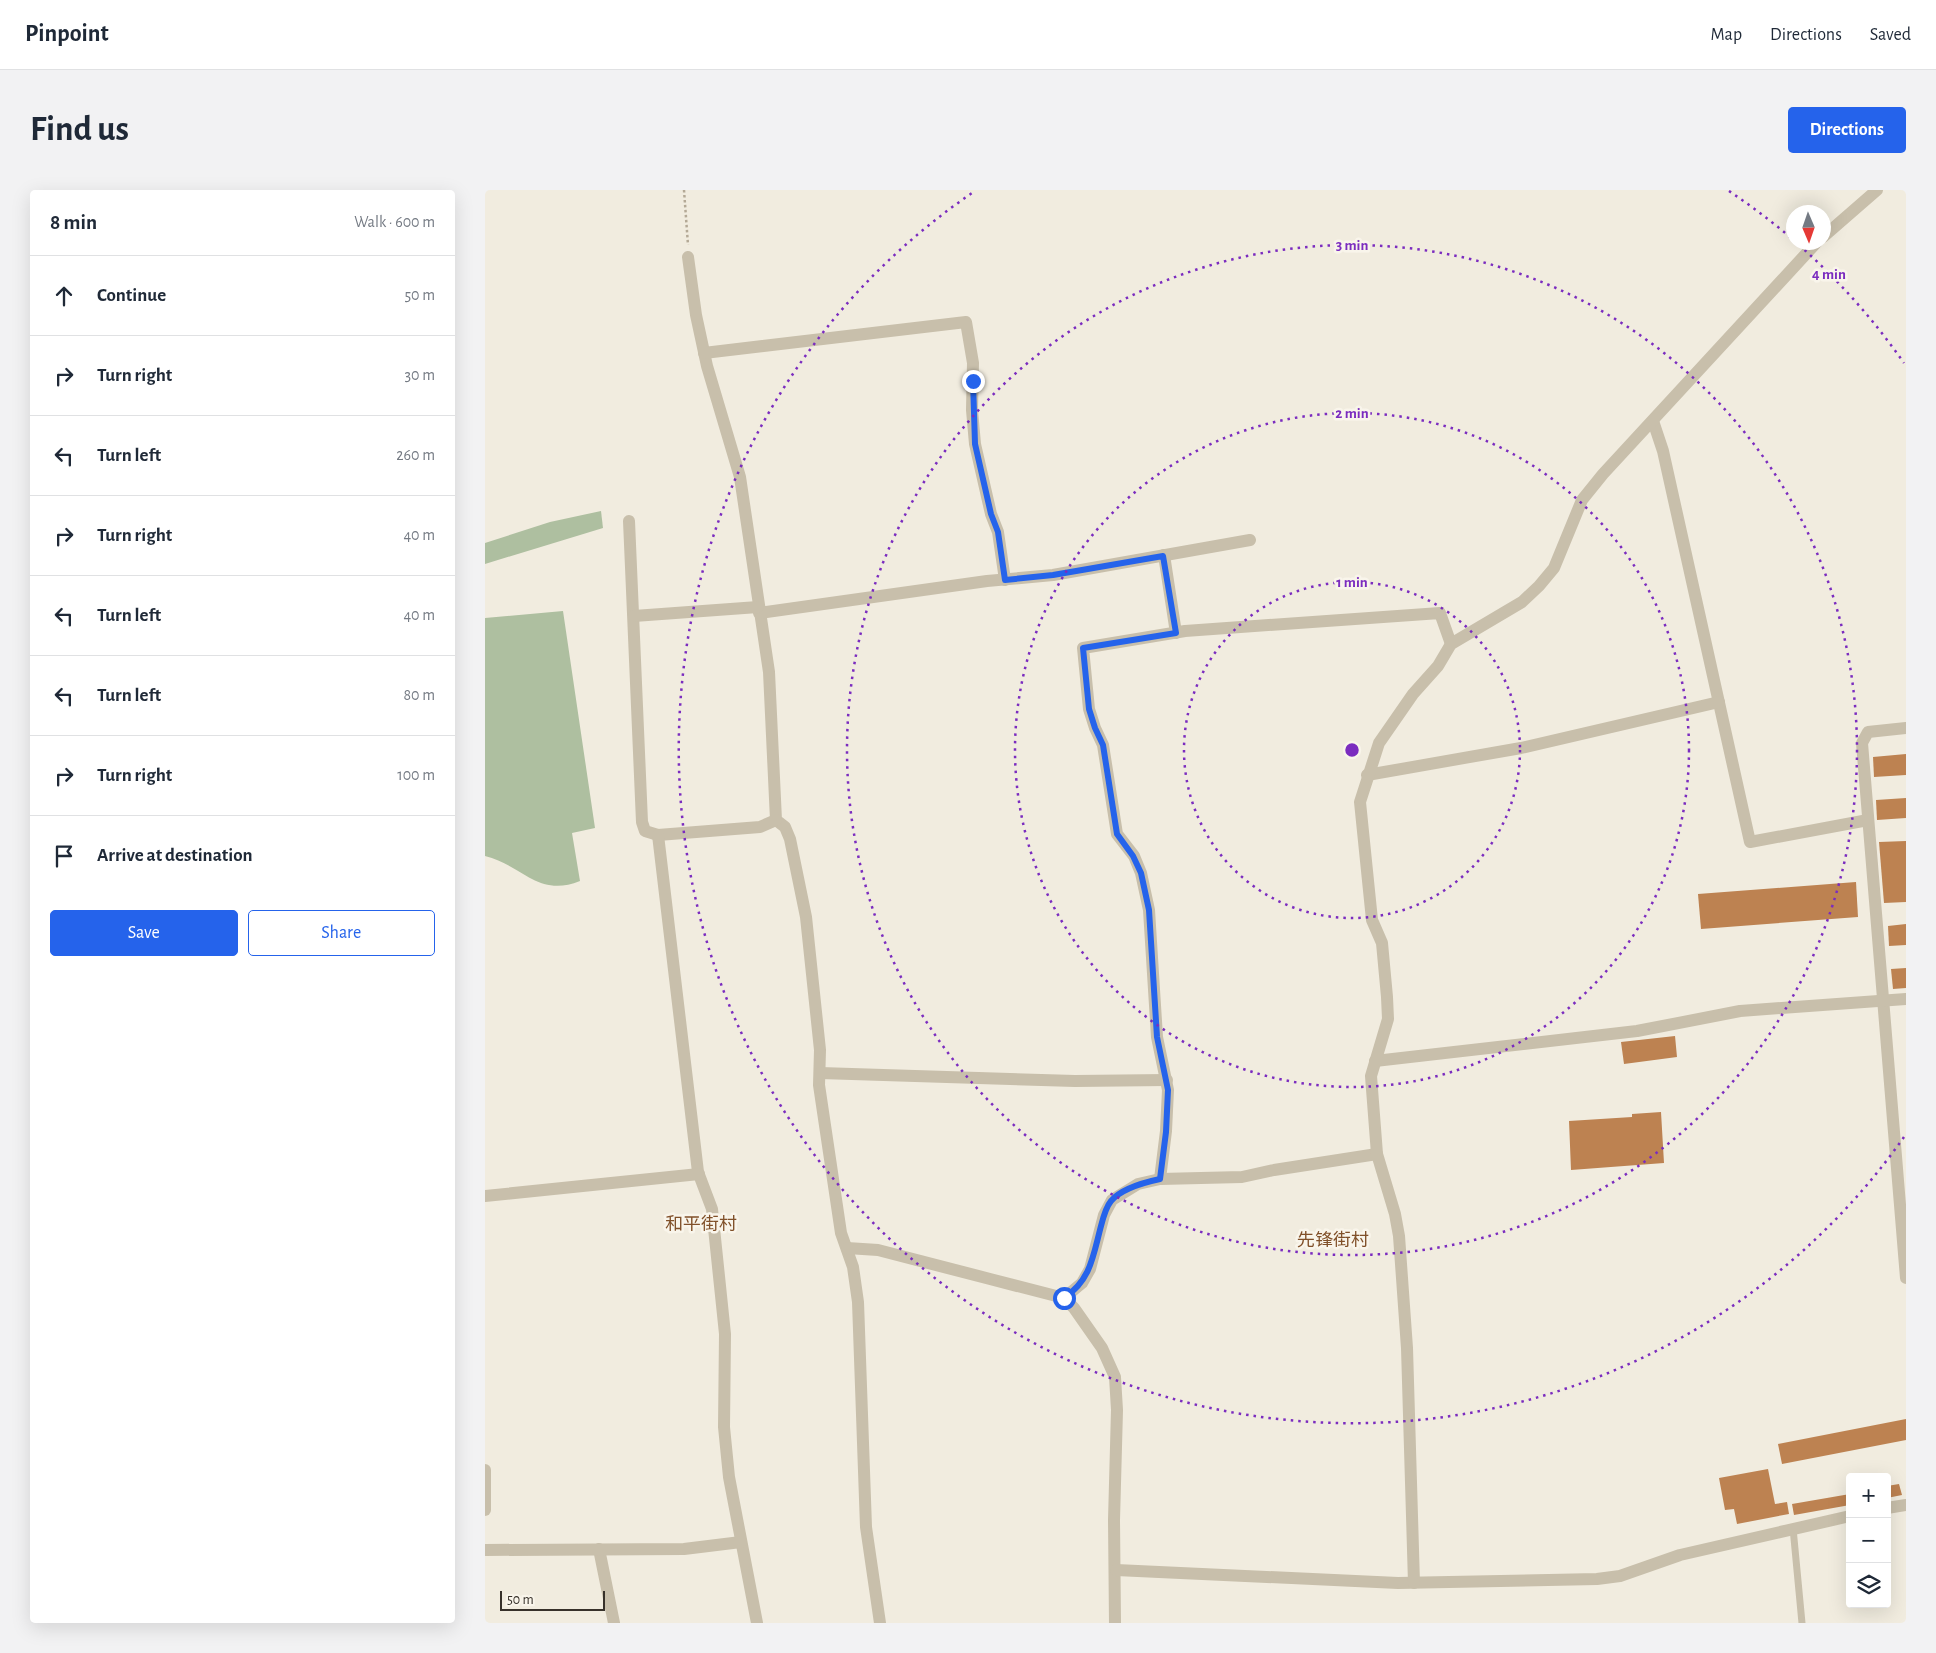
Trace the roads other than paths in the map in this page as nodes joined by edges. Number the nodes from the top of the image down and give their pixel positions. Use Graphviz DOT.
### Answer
graph roads {
  1 [pos="1877,190"];
  2 [pos="1831,229"];
  3 [pos="1810,250"];
  4 [pos="688,257"];
  5 [pos="704,353"];
  6 [pos="1653,421"];
  7 [pos="629,521"];
  8 [pos="1250,540"];
  9 [pos="1163,556"];
  10 [pos="1005,580"];
  11 [pos="758,610"];
  12 [pos="634,616"];
  13 [pos="1176,633"];
  14 [pos="1451,644"];
  15 [pos="1719,702"];
  16 [pos="1906,728"];
  17 [pos="1367,775"];
  18 [pos="776,820"];
  19 [pos="1868,820"];
  20 [pos="658,835"];
  21 [pos="1906,999"];
  22 [pos="1883,1000"];
  23 [pos="1375,1061"];
  24 [pos="820,1072"];
  25 [pos="1167,1080"];
  26 [pos="1377,1154"];
  27 [pos="699,1174"];
  28 [pos="1160,1179"];
  29 [pos="485,1196"];
  30 [pos="1904,1235"];
  31 [pos="847,1248"];
  32 [pos="1906,1278"];
  33 [pos="1064,1298"];
  34 [pos="485,1470"];
  35 [pos="1906,1505"];
  36 [pos="1891,1507"];
  37 [pos="485,1510"];
  38 [pos="1846,1517"];
  39 [pos="1793,1528"];
  40 [pos="741,1542"];
  41 [pos="599,1549"];
  42 [pos="485,1550"];
  43 [pos="1116,1570"];
  44 [pos="1414,1583"];
  45 [pos="614,1623"];
  46 [pos="757,1623"];
  47 [pos="880,1623"];
  48 [pos="1115,1623"];
  49 [pos="1801,1623"];
  1 -- 2 [label="street"];
  3 -- 6 [label="street"];
  4 -- 5 [label="street"];
  5 -- 10 [label="street"];
  5 -- 11 [label="street"];
  6 -- 14 [label="street"];
  6 -- 15 [label="street"];
  7 -- 12 [label="street"];
  8 -- 9 [label="street"];
  9 -- 10 [label="street"];
  9 -- 13 [label="street"];
  10 -- 11 [label="street"];
  11 -- 12 [label="street"];
  11 -- 18 [label="street"];
  12 -- 20 [label="street"];
  13 -- 14 [label="street"];
  13 -- 25 [label="street"];
  14 -- 17 [label="street"];
  15 -- 17 [label="street"];
  15 -- 19 [label="street"];
  16 -- 19 [label="street"];
  17 -- 23 [label="street"];
  18 -- 20 [label="street"];
  18 -- 24 [label="street"];
  19 -- 22 [label="street"];
  20 -- 27 [label="street"];
  21 -- 22 [label="street"];
  22 -- 23 [label="street"];
  22 -- 30 [label="street"];
  23 -- 26 [label="street"];
  24 -- 25 [label="street"];
  24 -- 31 [label="street"];
  25 -- 28 [label="street"];
  26 -- 28 [label="street"];
  26 -- 44 [label="street"];
  27 -- 29 [label="street"];
  27 -- 40 [label="street"];
  28 -- 33 [label="street"];
  30 -- 32 [label="street"];
  31 -- 33 [label="street"];
  31 -- 47 [label="street"];
  33 -- 43 [label="street"];
  34 -- 37 [label="street"];
  35 -- 36 [label="street"];
  38 -- 39 [label="street"];
  39 -- 44 [label="street"];
  39 -- 49 [label="lane"];
  40 -- 41 [label="street"];
  40 -- 46 [label="street"];
  41 -- 42 [label="street"];
  41 -- 45 [label="street"];
  43 -- 44 [label="street"];
  43 -- 48 [label="street"];
}
